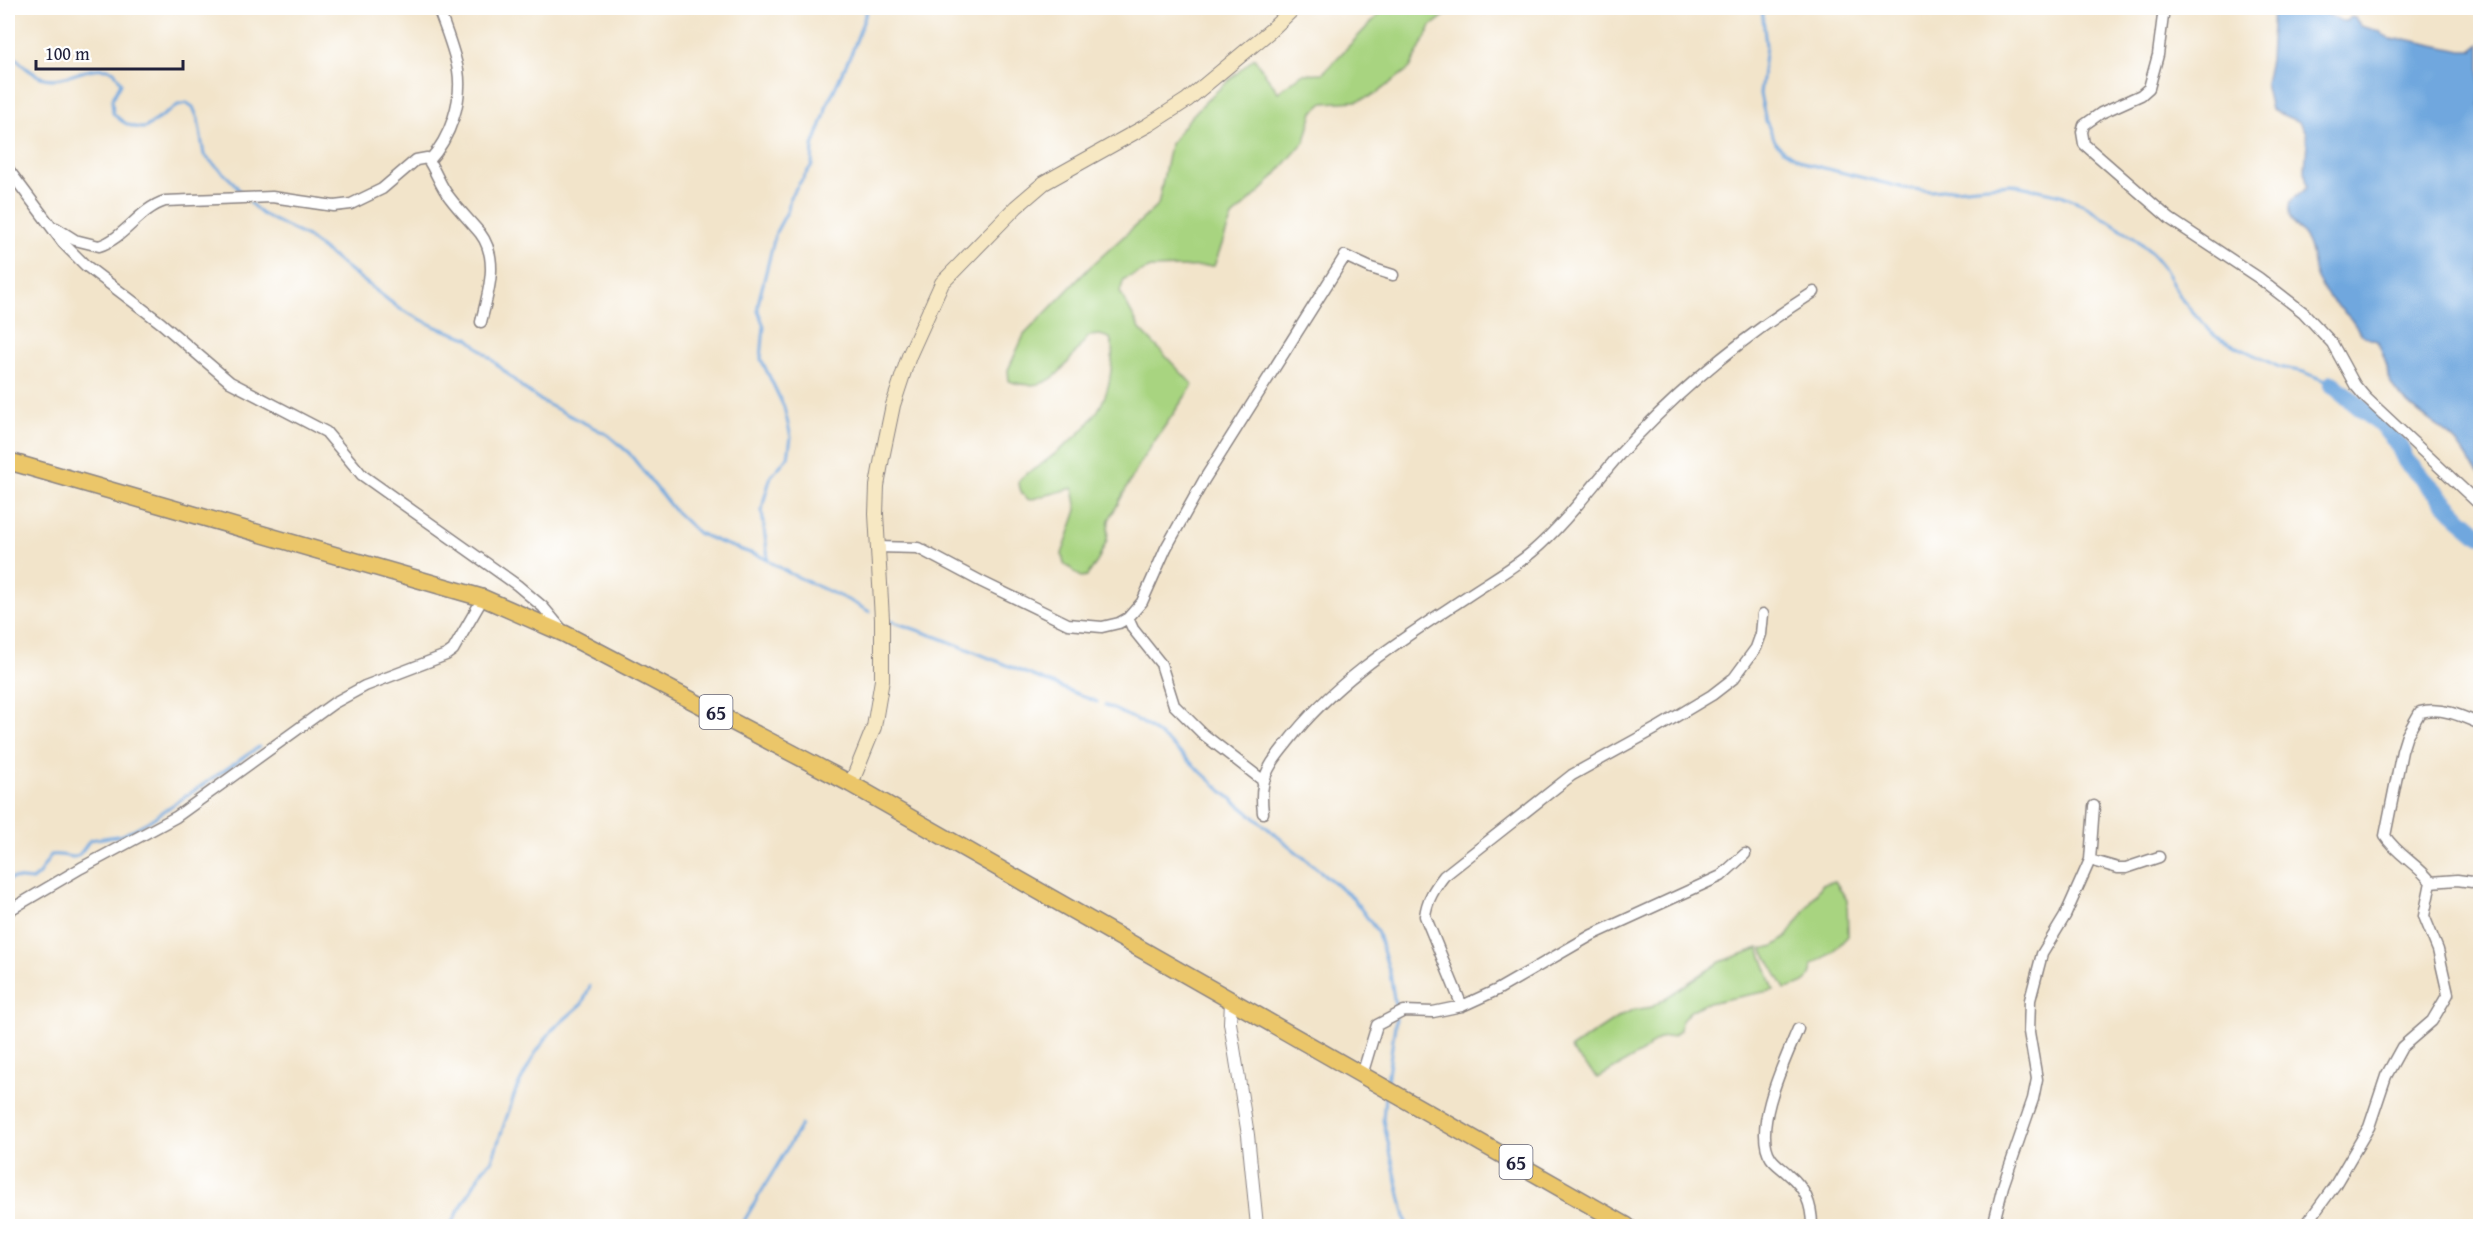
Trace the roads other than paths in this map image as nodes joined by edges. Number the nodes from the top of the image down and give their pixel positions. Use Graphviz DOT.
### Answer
graph roads {
  1 [pos="438,8"];
  2 [pos="1294,8"];
  3 [pos="2164,8"];
  4 [pos="429,161"];
  5 [pos="8,169"];
  6 [pos="51,225"];
  7 [pos="1392,275"];
  8 [pos="1814,292"];
  9 [pos="481,322"];
  10 [pos="8,461"];
  11 [pos="2481,505"];
  12 [pos="877,547"];
  13 [pos="483,598"];
  14 [pos="1763,614"];
  15 [pos="1128,618"];
  16 [pos="565,634"];
  17 [pos="2481,724"];
  18 [pos="1263,783"];
  19 [pos="851,784"];
  20 [pos="2094,806"];
  21 [pos="1263,813"];
  22 [pos="1745,854"];
  23 [pos="2159,857"];
  24 [pos="2090,860"];
  25 [pos="2431,882"];
  26 [pos="2481,884"];
  27 [pos="8,911"];
  28 [pos="1231,1001"];
  29 [pos="1462,1006"];
  30 [pos="1798,1029"];
  31 [pos="1367,1078"];
  32 [pos="1257,1227"];
  33 [pos="1627,1227"];
  34 [pos="1812,1227"];
  35 [pos="1992,1227"];
  36 [pos="2305,1227"];
  1 -- 4 [label="street"];
  2 -- 12 [label="main road"];
  3 -- 11 [label="street"];
  4 -- 6 [label="street"];
  4 -- 9 [label="street"];
  5 -- 6 [label="street"];
  6 -- 16 [label="street"];
  7 -- 15 [label="street"];
  8 -- 18 [label="street"];
  10 -- 13 [label="main road, 65"];
  12 -- 15 [label="street"];
  12 -- 19 [label="main road"];
  13 -- 16 [label="main road, 65"];
  13 -- 27 [label="street"];
  14 -- 29 [label="street"];
  15 -- 18 [label="street"];
  16 -- 19 [label="main road, 65"];
  17 -- 25 [label="street"];
  18 -- 21 [label="street"];
  19 -- 28 [label="main road, 65"];
  20 -- 24 [label="street"];
  22 -- 29 [label="street"];
  23 -- 24 [label="street"];
  24 -- 35 [label="street"];
  25 -- 26 [label="street"];
  25 -- 36 [label="street"];
  28 -- 31 [label="main road, 65"];
  28 -- 32 [label="street"];
  29 -- 31 [label="street"];
  30 -- 34 [label="street"];
  31 -- 33 [label="main road, 65"];
}
